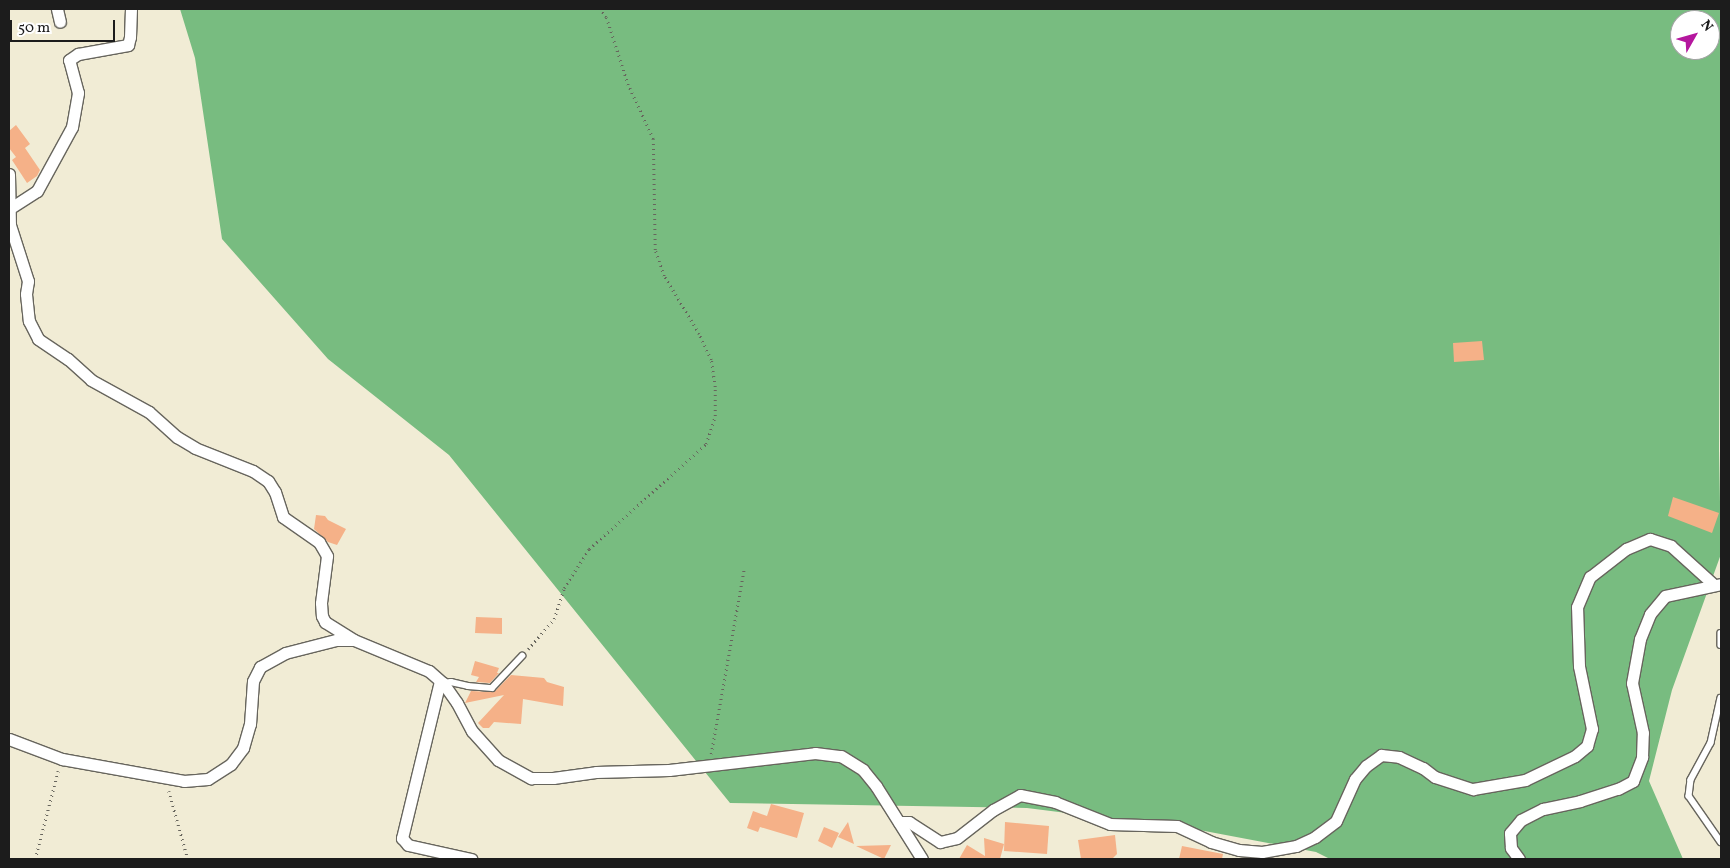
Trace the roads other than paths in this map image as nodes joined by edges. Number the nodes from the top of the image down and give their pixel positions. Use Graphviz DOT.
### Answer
graph roads {
  1 [pos="57,9"];
  2 [pos="131,9"];
  3 [pos="60,22"];
  4 [pos="9,174"];
  5 [pos="9,209"];
  6 [pos="1717,584"];
  7 [pos="1721,632"];
  8 [pos="354,640"];
  9 [pos="1721,645"];
  10 [pos="522,656"];
  11 [pos="441,682"];
  12 [pos="1721,698"];
  13 [pos="9,739"];
  14 [pos="899,822"];
  15 [pos="1721,842"];
  16 [pos="471,859"];
  17 [pos="922,859"];
  18 [pos="1519,859"];
  1 -- 3 [label="street"];
  2 -- 5 [label="street"];
  4 -- 5 [label="street"];
  5 -- 8 [label="street"];
  6 -- 14 [label="street"];
  6 -- 18 [label="street"];
  7 -- 9 [label="lane"];
  8 -- 11 [label="street"];
  8 -- 13 [label="street"];
  10 -- 11 [label="lane"];
  11 -- 14 [label="street"];
  11 -- 16 [label="street"];
  12 -- 15 [label="lane"];
  14 -- 17 [label="street"];
}
